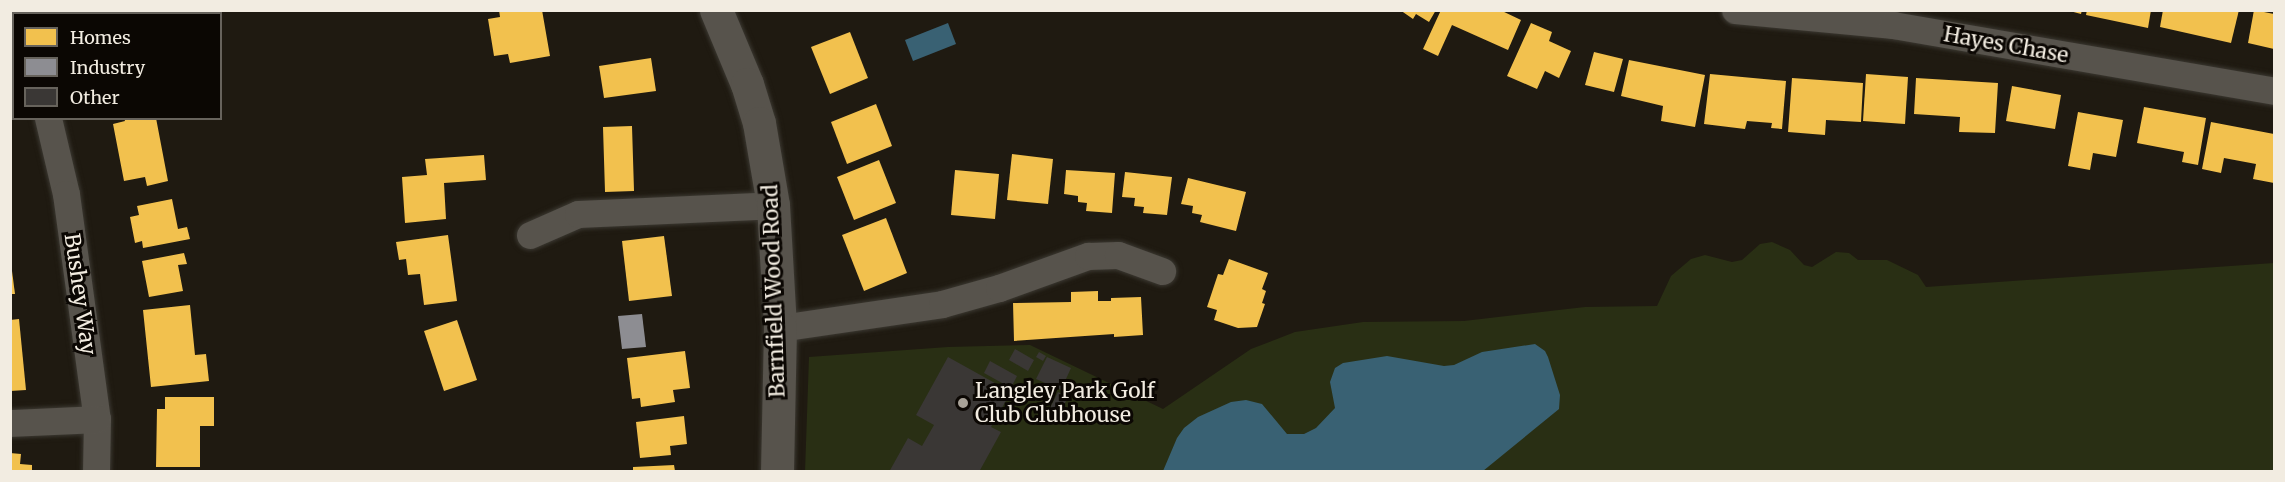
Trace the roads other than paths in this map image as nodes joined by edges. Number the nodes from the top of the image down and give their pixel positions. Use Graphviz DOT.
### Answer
graph roads {
  1 [pos="716,10"];
  2 [pos="1735,10"];
  3 [pos="1895,18"];
  4 [pos="2274,91"];
  5 [pos="48,120"];
  6 [pos="773,205"];
  7 [pos="530,235"];
  8 [pos="1162,271"];
  9 [pos="780,328"];
  10 [pos="97,419"];
  11 [pos="10,423"];
  12 [pos="96,471"];
  13 [pos="777,471"];
  1 -- 6 [label="street, Barnfield Wood Road"];
  2 -- 3 [label="street, Hayes Chase"];
  3 -- 4 [label="street, Hayes Chase"];
  5 -- 10 [label="street, Bushey Way"];
  6 -- 7 [label="street"];
  6 -- 9 [label="street, Barnfield Wood Road"];
  8 -- 9 [label="street"];
  9 -- 13 [label="street, Barnfield Wood Road"];
  10 -- 11 [label="street"];
  10 -- 12 [label="street, Bushey Way"];
}
